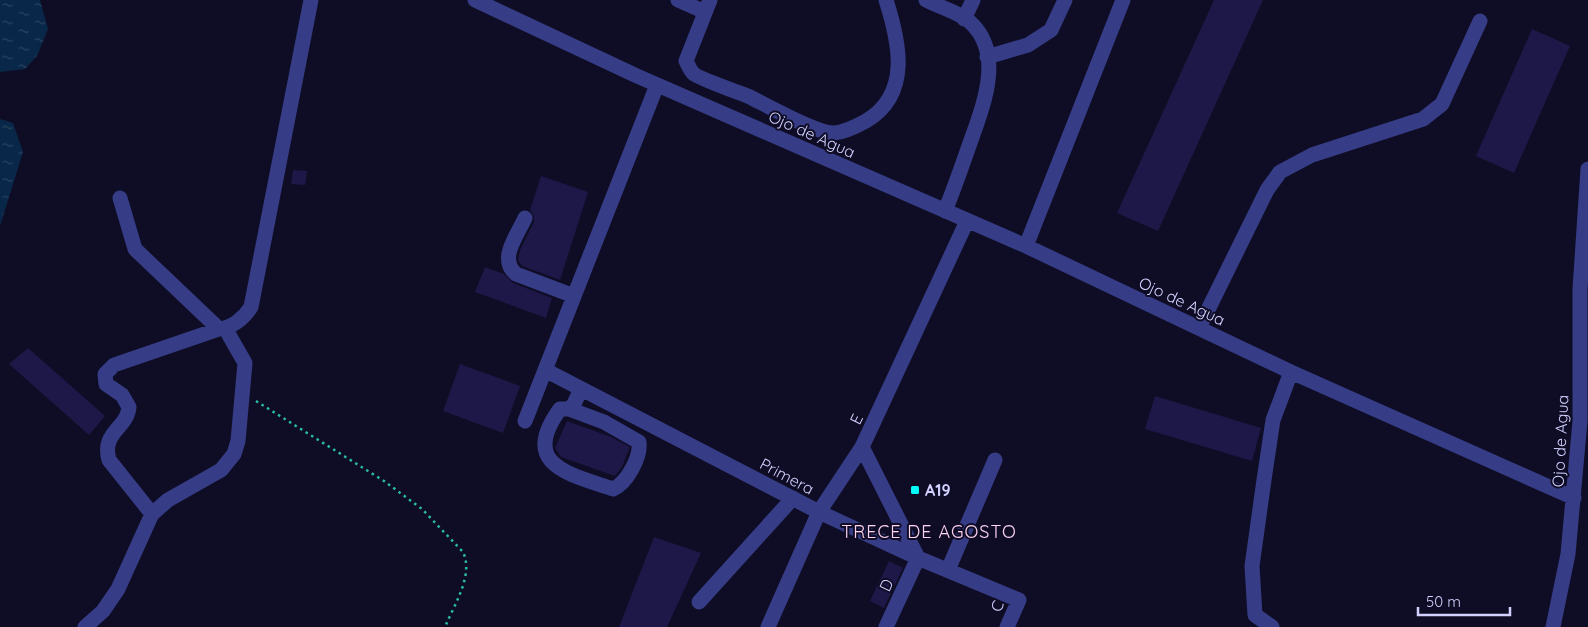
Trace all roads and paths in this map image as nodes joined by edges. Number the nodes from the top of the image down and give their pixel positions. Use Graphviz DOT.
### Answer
graph roads {
  1 [pos="310,0"];
  2 [pos="475,0"];
  3 [pos="678,0"];
  4 [pos="886,0"];
  5 [pos="926,0"];
  6 [pos="972,0"];
  7 [pos="1065,0"];
  8 [pos="1123,0"];
  9 [pos="707,6"];
  10 [pos="964,19"];
  11 [pos="1480,20"];
  12 [pos="987,57"];
  13 [pos="657,86"];
  14 [pos="1588,170"];
  15 [pos="1587,195"];
  16 [pos="120,198"];
  17 [pos="946,211"];
  18 [pos="525,218"];
  19 [pos="968,221"];
  20 [pos="1026,246"];
  21 [pos="574,296"];
  22 [pos="1199,328"];
  23 [pos="222,329"];
  24 [pos="545,370"];
  25 [pos="1291,372"];
  26 [pos="581,389"];
  27 [pos="244,394"];
  28 [pos="569,409"];
  29 [pos="525,422"];
  30 [pos="862,447"];
  31 [pos="995,460"];
  32 [pos="793,498"];
  33 [pos="1574,498"];
  34 [pos="819,512"];
  35 [pos="152,514"];
  36 [pos="918,558"];
  37 [pos="948,570"];
  38 [pos="1019,600"];
  39 [pos="699,602"];
  40 [pos="888,626"];
  41 [pos="85,627"];
  42 [pos="445,627"];
  43 [pos="768,627"];
  44 [pos="1007,627"];
  45 [pos="1272,627"];
  46 [pos="1553,627"];
  1 -- 23 [label="street"];
  2 -- 13 [label="street, Ojo de Agua"];
  3 -- 9 [label="street"];
  4 -- 9 [label="street"];
  5 -- 10 [label="street"];
  6 -- 10 [label="street"];
  7 -- 12 [label="street"];
  8 -- 20 [label="street"];
  10 -- 12 [label="street"];
  11 -- 22 [label="street"];
  12 -- 17 [label="street"];
  13 -- 17 [label="street, Ojo de Agua"];
  13 -- 21 [label="street"];
  14 -- 15 [label="street, Ojo de Agua"];
  15 -- 33 [label="street, Ojo de Agua"];
  16 -- 23 [label="street"];
  17 -- 19 [label="street, Ojo de Agua"];
  18 -- 21 [label="street"];
  19 -- 20 [label="street, Ojo de Agua"];
  19 -- 30 [label="street, E"];
  20 -- 22 [label="street, Ojo de Agua"];
  21 -- 24 [label="street"];
  22 -- 25 [label="street, Ojo de Agua"];
  23 -- 27 [label="street"];
  23 -- 35 [label="street"];
  24 -- 26 [label="street, Primera"];
  24 -- 29 [label="street"];
  25 -- 33 [label="street, Ojo de Agua"];
  25 -- 45 [label="street"];
  26 -- 28 [label="street"];
  26 -- 32 [label="street, Primera"];
  27 -- 35 [label="street"];
  27 -- 42 [label="path"];
  28 -- 28 [label="street"];
  30 -- 34 [label="street, E"];
  30 -- 36 [label="street"];
  31 -- 37 [label="street"];
  32 -- 34 [label="street, Primera"];
  32 -- 39 [label="street"];
  33 -- 46 [label="street"];
  34 -- 36 [label="street, Primera"];
  34 -- 43 [label="street, E"];
  35 -- 41 [label="street"];
  36 -- 37 [label="street, Primera"];
  36 -- 40 [label="street, D"];
  37 -- 38 [label="street, Primera"];
  38 -- 44 [label="street, C"];
}
